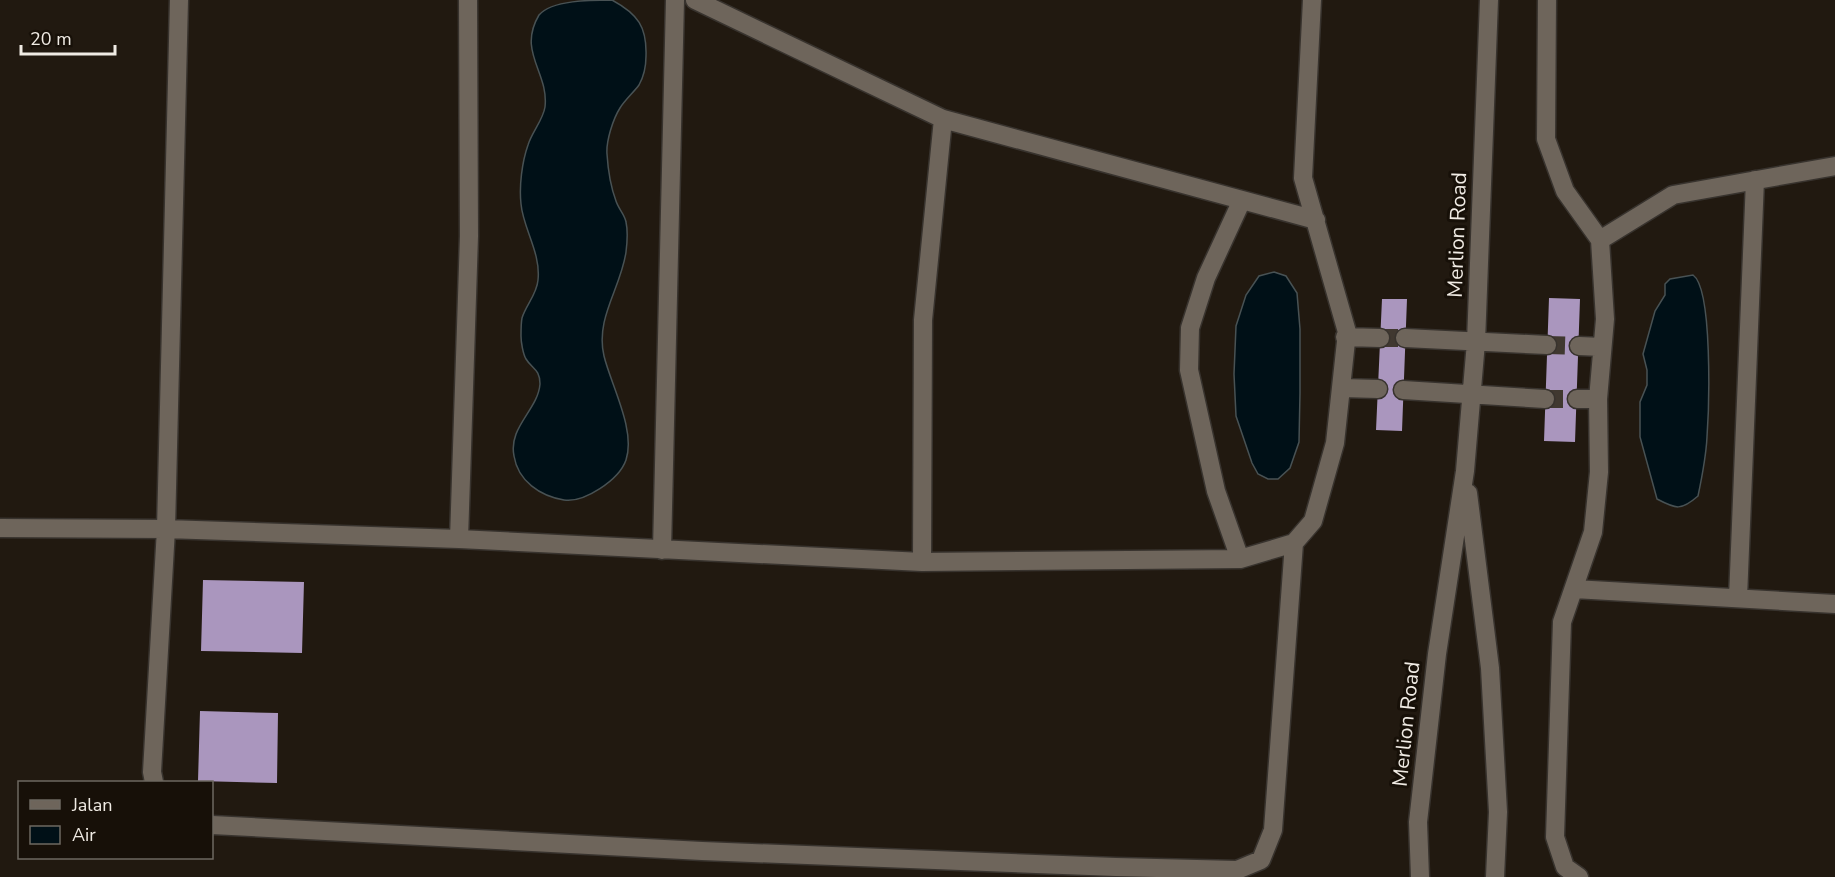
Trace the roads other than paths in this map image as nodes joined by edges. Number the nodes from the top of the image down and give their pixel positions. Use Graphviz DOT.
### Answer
graph roads {
  1 [pos="179,0"];
  2 [pos="468,0"];
  3 [pos="675,0"];
  4 [pos="695,0"];
  5 [pos="1312,0"];
  6 [pos="1489,0"];
  7 [pos="1547,0"];
  8 [pos="943,119"];
  9 [pos="1835,166"];
  10 [pos="1755,180"];
  11 [pos="1242,200"];
  12 [pos="1316,220"];
  13 [pos="1600,240"];
  14 [pos="1345,337"];
  15 [pos="1380,338"];
  16 [pos="1405,338"];
  17 [pos="1476,342"];
  18 [pos="1547,345"];
  19 [pos="1579,346"];
  20 [pos="1602,347"];
  21 [pos="1342,388"];
  22 [pos="1378,389"];
  23 [pos="1403,390"];
  24 [pos="1471,394"];
  25 [pos="1545,399"];
  26 [pos="1577,399"];
  27 [pos="1598,399"];
  28 [pos="1465,471"];
  29 [pos="0,528"];
  30 [pos="166,529"];
  31 [pos="459,539"];
  32 [pos="1294,543"];
  33 [pos="662,550"];
  34 [pos="1240,559"];
  35 [pos="922,562"];
  36 [pos="1574,589"];
  37 [pos="1738,598"];
  38 [pos="1835,604"];
  39 [pos="154,781"];
  40 [pos="213,825"];
  41 [pos="1420,877"];
  42 [pos="1495,877"];
  43 [pos="1579,877"];
  1 -- 30 [label="street"];
  2 -- 31 [label="street"];
  3 -- 33 [label="street"];
  4 -- 8 [label="street"];
  5 -- 12 [label="street"];
  6 -- 17 [label="street, Merlion Road"];
  7 -- 13 [label="street"];
  8 -- 11 [label="street"];
  8 -- 35 [label="street"];
  9 -- 10 [label="street"];
  10 -- 13 [label="street"];
  10 -- 37 [label="street"];
  11 -- 12 [label="street"];
  11 -- 34 [label="street"];
  12 -- 14 [label="street"];
  13 -- 20 [label="street"];
  14 -- 15 [label="street"];
  14 -- 21 [label="street"];
  16 -- 17 [label="street"];
  17 -- 18 [label="street"];
  17 -- 24 [label="street, Merlion Road"];
  19 -- 20 [label="street"];
  20 -- 27 [label="street"];
  21 -- 22 [label="street"];
  21 -- 32 [label="street"];
  23 -- 24 [label="street"];
  24 -- 25 [label="street"];
  24 -- 28 [label="street, Merlion Road"];
  26 -- 27 [label="street"];
  27 -- 36 [label="street"];
  28 -- 41 [label="street, Merlion Road"];
  28 -- 42 [label="street, Merlion Road"];
  29 -- 30 [label="street"];
  30 -- 31 [label="street"];
  30 -- 39 [label="street"];
  31 -- 33 [label="street"];
  32 -- 34 [label="street"];
  32 -- 40 [label="street"];
  33 -- 35 [label="street"];
  34 -- 35 [label="street"];
  36 -- 37 [label="street"];
  36 -- 43 [label="street"];
  37 -- 38 [label="street"];
}
